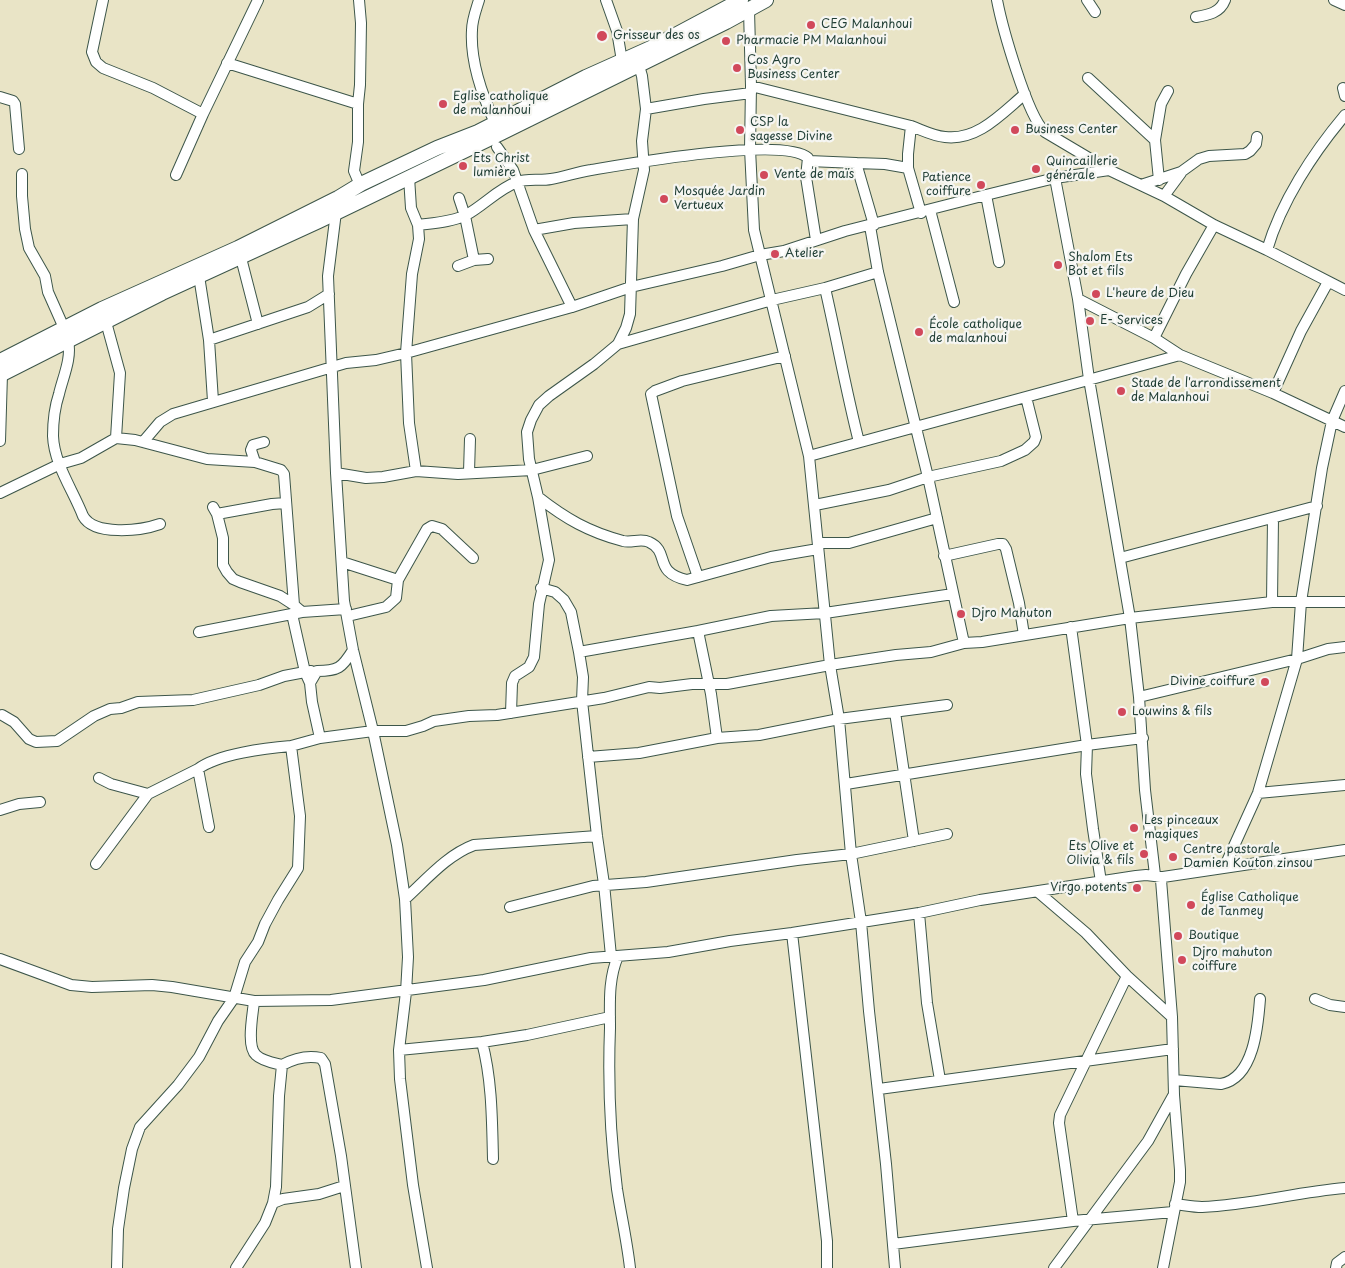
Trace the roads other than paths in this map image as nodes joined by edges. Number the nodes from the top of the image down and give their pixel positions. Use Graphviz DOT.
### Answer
graph roads {
  1 [pos="103,0"];
  2 [pos="258,0"];
  3 [pos="359,0"];
  4 [pos="479,0"];
  5 [pos="606,0"];
  6 [pos="766,0"];
  7 [pos="997,0"];
  8 [pos="1087,0"];
  9 [pos="1224,0"];
  10 [pos="1334,0"];
  11 [pos="736,4"];
  12 [pos="1345,5"];
  13 [pos="1096,12"];
  14 [pos="1196,17"];
  15 [pos="622,61"];
  16 [pos="227,63"];
  17 [pos="639,66"];
  18 [pos="1088,78"];
  19 [pos="751,90"];
  20 [pos="1168,91"];
  21 [pos="1025,94"];
  22 [pos="0,97"];
  23 [pos="358,104"];
  24 [pos="646,110"];
  25 [pos="203,114"];
  26 [pos="1345,115"];
  27 [pos="495,123"];
  28 [pos="911,126"];
  29 [pos="1257,137"];
  30 [pos="1155,140"];
  31 [pos="497,147"];
  32 [pos="19,149"];
  33 [pos="750,149"];
  34 [pos="644,161"];
  35 [pos="809,162"];
  36 [pos="856,163"];
  37 [pos="908,168"];
  38 [pos="1109,170"];
  39 [pos="1181,172"];
  40 [pos="22,174"];
  41 [pos="176,175"];
  42 [pos="409,177"];
  43 [pos="1055,178"];
  44 [pos="1159,180"];
  45 [pos="517,182"];
  46 [pos="361,184"];
  47 [pos="1141,185"];
  48 [pos="986,195"];
  49 [pos="1164,196"];
  50 [pos="459,198"];
  51 [pos="336,212"];
  52 [pos="926,212"];
  53 [pos="465,216"];
  54 [pos="633,219"];
  55 [pos="418,225"];
  56 [pos="872,225"];
  57 [pos="1214,225"];
  58 [pos="534,230"];
  59 [pos="816,240"];
  60 [pos="1267,250"];
  61 [pos="760,255"];
  62 [pos="241,258"];
  63 [pos="488,259"];
  64 [pos="474,260"];
  65 [pos="998,262"];
  66 [pos="458,266"];
  67 [pos="878,272"];
  68 [pos="199,276"];
  69 [pos="1328,282"];
  70 [pos="631,287"];
  71 [pos="825,288"];
  72 [pos="1345,290"];
  73 [pos="328,294"];
  74 [pos="1078,299"];
  75 [pos="772,300"];
  76 [pos="954,302"];
  77 [pos="572,306"];
  78 [pos="106,322"];
  79 [pos="258,324"];
  80 [pos="66,334"];
  81 [pos="1154,338"];
  82 [pos="209,340"];
  83 [pos="618,344"];
  84 [pos="406,353"];
  85 [pos="1180,354"];
  86 [pos="785,356"];
  87 [pos="332,368"];
  88 [pos="1,370"];
  89 [pos="1089,379"];
  90 [pos="1345,391"];
  91 [pos="1272,393"];
  92 [pos="1026,397"];
  93 [pos="213,401"];
  94 [pos="1332,422"];
  95 [pos="1345,427"];
  96 [pos="915,428"];
  97 [pos="116,438"];
  98 [pos="470,440"];
  99 [pos="0,441"];
  100 [pos="143,442"];
  101 [pos="264,442"];
  102 [pos="859,442"];
  103 [pos="587,456"];
  104 [pos="809,456"];
  105 [pos="255,462"];
  106 [pos="60,464"];
  107 [pos="532,470"];
  108 [pos="416,471"];
  109 [pos="469,472"];
  110 [pos="336,473"];
  111 [pos="928,477"];
  112 [pos="0,493"];
  113 [pos="538,497"];
  114 [pos="286,504"];
  115 [pos="815,505"];
  116 [pos="1316,506"];
  117 [pos="937,518"];
  118 [pos="1273,518"];
  119 [pos="160,524"];
  120 [pos="818,546"];
  121 [pos="944,556"];
  122 [pos="473,558"];
  123 [pos="1120,558"];
  124 [pos="342,562"];
  125 [pos="698,577"];
  126 [pos="398,580"];
  127 [pos="542,588"];
  128 [pos="953,594"];
  129 [pos="1272,602"];
  130 [pos="1301,602"];
  131 [pos="1345,602"];
  132 [pos="296,610"];
  133 [pos="347,613"];
  134 [pos="825,613"];
  135 [pos="1130,618"];
  136 [pos="1071,627"];
  137 [pos="698,631"];
  138 [pos="199,632"];
  139 [pos="1024,635"];
  140 [pos="964,643"];
  141 [pos="1345,647"];
  142 [pos="353,650"];
  143 [pos="579,652"];
  144 [pos="1297,659"];
  145 [pos="830,665"];
  146 [pos="317,671"];
  147 [pos="306,672"];
  148 [pos="310,682"];
  149 [pos="708,683"];
  150 [pos="1140,697"];
  151 [pos="582,701"];
  152 [pos="947,705"];
  153 [pos="896,712"];
  154 [pos="511,713"];
  155 [pos="2,716"];
  156 [pos="839,719"];
  157 [pos="372,731"];
  158 [pos="320,738"];
  159 [pos="717,738"];
  160 [pos="1143,738"];
  161 [pos="1087,745"];
  162 [pos="291,746"];
  163 [pos="588,757"];
  164 [pos="198,769"];
  165 [pos="905,774"];
  166 [pos="99,778"];
  167 [pos="846,784"];
  168 [pos="1345,785"];
  169 [pos="1258,793"];
  170 [pos="148,794"];
  171 [pos="40,802"];
  172 [pos="0,810"];
  173 [pos="209,827"];
  174 [pos="947,834"];
  175 [pos="597,836"];
  176 [pos="914,841"];
  177 [pos="1345,850"];
  178 [pos="851,854"];
  179 [pos="96,864"];
  180 [pos="1224,868"];
  181 [pos="1159,876"];
  182 [pos="1101,882"];
  183 [pos="604,884"];
  184 [pos="1038,892"];
  185 [pos="405,899"];
  186 [pos="510,907"];
  187 [pos="919,913"];
  188 [pos="861,922"];
  189 [pos="792,933"];
  190 [pos="615,956"];
  191 [pos="0,959"];
  192 [pos="1128,976"];
  193 [pos="406,992"];
  194 [pos="234,998"];
  195 [pos="1315,999"];
  196 [pos="1260,1000"];
  197 [pos="254,1001"];
  198 [pos="1345,1007"];
  199 [pos="610,1017"];
  200 [pos="1172,1017"];
  201 [pos="482,1042"];
  202 [pos="399,1050"];
  203 [pos="1173,1050"];
  204 [pos="1085,1061"];
  205 [pos="282,1065"];
  206 [pos="940,1080"];
  207 [pos="1174,1080"];
  208 [pos="878,1089"];
  209 [pos="1174,1096"];
  210 [pos="493,1159"];
  211 [pos="344,1186"];
  212 [pos="1345,1188"];
  213 [pos="273,1203"];
  214 [pos="1174,1208"];
  215 [pos="1088,1220"];
  216 [pos="1072,1221"];
  217 [pos="893,1244"];
  218 [pos="1345,1257"];
  219 [pos="117,1268"];
  220 [pos="236,1268"];
  221 [pos="356,1268"];
  222 [pos="427,1268"];
  223 [pos="630,1268"];
  224 [pos="827,1268"];
  225 [pos="895,1268"];
  226 [pos="1054,1268"];
  227 [pos="1163,1268"];
  228 [pos="1336,1268"];
  1 -- 25 [label="street"];
  2 -- 16 [label="street"];
  3 -- 23 [label="street"];
  4 -- 27 [label="street"];
  5 -- 15 [label="street"];
  6 -- 11 [label="main road"];
  7 -- 21 [label="street"];
  8 -- 13 [label="street"];
  9 -- 14 [label="street"];
  10 -- 12 [label="street"];
  11 -- 15 [label="main road"];
  11 -- 17 [label="main road"];
  11 -- 19 [label="street"];
  15 -- 27 [label="main road"];
  16 -- 23 [label="street"];
  16 -- 25 [label="street"];
  17 -- 24 [label="street"];
  17 -- 42 [label="main road"];
  18 -- 30 [label="street"];
  19 -- 24 [label="street"];
  19 -- 28 [label="street"];
  19 -- 33 [label="street"];
  20 -- 30 [label="street"];
  21 -- 28 [label="street"];
  21 -- 38 [label="street"];
  22 -- 32 [label="street"];
  23 -- 46 [label="street"];
  24 -- 34 [label="street"];
  25 -- 41 [label="street"];
  26 -- 60 [label="street"];
  27 -- 46 [label="main road"];
  28 -- 37 [label="street"];
  29 -- 39 [label="street"];
  30 -- 44 [label="street"];
  31 -- 45 [label="street"];
  33 -- 34 [label="street"];
  33 -- 35 [label="street"];
  33 -- 61 [label="street"];
  34 -- 45 [label="street"];
  34 -- 54 [label="street"];
  35 -- 36 [label="street"];
  35 -- 59 [label="street"];
  36 -- 37 [label="street"];
  36 -- 56 [label="street"];
  37 -- 52 [label="street"];
  38 -- 43 [label="street"];
  38 -- 47 [label="street"];
  39 -- 44 [label="street"];
  39 -- 49 [label="street"];
  40 -- 80 [label="street"];
  42 -- 51 [label="main road"];
  42 -- 55 [label="street"];
  43 -- 48 [label="street"];
  43 -- 74 [label="street"];
  44 -- 47 [label="street"];
  45 -- 53 [label="street"];
  45 -- 58 [label="street"];
  46 -- 80 [label="main road"];
  47 -- 49 [label="street"];
  48 -- 52 [label="street"];
  48 -- 65 [label="street"];
  49 -- 57 [label="street"];
  50 -- 53 [label="street"];
  51 -- 62 [label="main road"];
  51 -- 73 [label="street"];
  52 -- 56 [label="street"];
  52 -- 76 [label="street"];
  53 -- 55 [label="street"];
  53 -- 64 [label="street"];
  54 -- 58 [label="street"];
  54 -- 70 [label="street"];
  55 -- 84 [label="street"];
  56 -- 59 [label="street"];
  56 -- 67 [label="street"];
  57 -- 60 [label="street"];
  57 -- 81 [label="street"];
  58 -- 77 [label="street"];
  59 -- 61 [label="street"];
  60 -- 69 [label="street"];
  61 -- 70 [label="street"];
  61 -- 75 [label="street"];
  62 -- 68 [label="main road"];
  62 -- 79 [label="street"];
  63 -- 64 [label="street"];
  64 -- 66 [label="street"];
  67 -- 71 [label="street"];
  67 -- 96 [label="street"];
  68 -- 78 [label="main road"];
  68 -- 82 [label="street"];
  69 -- 72 [label="street"];
  69 -- 91 [label="street"];
  70 -- 77 [label="street"];
  70 -- 83 [label="street"];
  71 -- 75 [label="street"];
  71 -- 102 [label="street"];
  73 -- 79 [label="street"];
  73 -- 87 [label="street"];
  74 -- 81 [label="street"];
  74 -- 89 [label="street"];
  75 -- 83 [label="street"];
  75 -- 86 [label="street"];
  77 -- 84 [label="street"];
  78 -- 80 [label="main road"];
  78 -- 97 [label="street"];
  79 -- 82 [label="street"];
  80 -- 88 [label="main road"];
  80 -- 106 [label="street"];
  81 -- 85 [label="street"];
  82 -- 93 [label="street"];
  83 -- 107 [label="street"];
  84 -- 87 [label="street"];
  84 -- 108 [label="street"];
  85 -- 89 [label="street"];
  85 -- 91 [label="street"];
  86 -- 104 [label="street"];
  86 -- 125 [label="street"];
  87 -- 93 [label="street"];
  87 -- 110 [label="street"];
  88 -- 99 [label="street"];
  89 -- 92 [label="street"];
  89 -- 123 [label="street"];
  90 -- 94 [label="street"];
  91 -- 94 [label="street"];
  92 -- 96 [label="street"];
  92 -- 111 [label="street"];
  93 -- 100 [label="street"];
  94 -- 95 [label="street"];
  94 -- 116 [label="street"];
  96 -- 102 [label="street"];
  96 -- 111 [label="street"];
  97 -- 100 [label="street"];
  97 -- 106 [label="street"];
  98 -- 109 [label="street"];
  100 -- 105 [label="street"];
  101 -- 105 [label="street"];
  102 -- 104 [label="street"];
  103 -- 107 [label="street"];
  104 -- 115 [label="street"];
  105 -- 114 [label="street"];
  106 -- 112 [label="street"];
  106 -- 119 [label="street"];
  107 -- 109 [label="street"];
  107 -- 113 [label="street"];
  108 -- 109 [label="street"];
  108 -- 110 [label="street"];
  110 -- 124 [label="street"];
  111 -- 115 [label="street"];
  111 -- 117 [label="street"];
  113 -- 125 [label="street"];
  113 -- 127 [label="street"];
  114 -- 132 [label="street"];
  114 -- 132 [label="street"];
  115 -- 120 [label="street"];
  116 -- 118 [label="street"];
  116 -- 130 [label="street"];
  117 -- 120 [label="street"];
  117 -- 121 [label="street"];
  118 -- 123 [label="street"];
  118 -- 129 [label="street"];
  120 -- 125 [label="street"];
  120 -- 134 [label="street"];
  121 -- 128 [label="street"];
  121 -- 139 [label="street"];
  122 -- 126 [label="street"];
  123 -- 135 [label="street"];
  124 -- 126 [label="street"];
  124 -- 133 [label="street"];
  126 -- 133 [label="street"];
  127 -- 143 [label="street"];
  127 -- 154 [label="street"];
  128 -- 134 [label="street"];
  128 -- 140 [label="street"];
  129 -- 130 [label="street"];
  129 -- 135 [label="street"];
  130 -- 131 [label="street"];
  130 -- 144 [label="street"];
  132 -- 133 [label="street"];
  132 -- 138 [label="street"];
  132 -- 147 [label="street"];
  133 -- 142 [label="street"];
  134 -- 137 [label="street"];
  134 -- 145 [label="street"];
  135 -- 136 [label="street"];
  135 -- 150 [label="street"];
  136 -- 139 [label="street"];
  136 -- 161 [label="street"];
  137 -- 143 [label="street"];
  137 -- 149 [label="street"];
  139 -- 140 [label="street"];
  140 -- 145 [label="street"];
  141 -- 144 [label="street"];
  142 -- 146 [label="street"];
  142 -- 157 [label="street"];
  143 -- 151 [label="street"];
  144 -- 150 [label="street"];
  144 -- 169 [label="street"];
  145 -- 149 [label="street"];
  145 -- 156 [label="street"];
  146 -- 147 [label="street"];
  146 -- 148 [label="street"];
  147 -- 148 [label="street"];
  147 -- 155 [label="street"];
  148 -- 158 [label="street"];
  149 -- 151 [label="street"];
  149 -- 159 [label="street"];
  150 -- 160 [label="street"];
  151 -- 154 [label="street"];
  151 -- 163 [label="street"];
  152 -- 153 [label="street"];
  153 -- 156 [label="street"];
  153 -- 165 [label="street"];
  154 -- 157 [label="street"];
  156 -- 159 [label="street"];
  156 -- 167 [label="street"];
  157 -- 158 [label="street"];
  157 -- 185 [label="street"];
  158 -- 162 [label="street"];
  159 -- 163 [label="street"];
  160 -- 161 [label="street"];
  160 -- 181 [label="street"];
  161 -- 165 [label="street"];
  161 -- 182 [label="street"];
  162 -- 164 [label="street"];
  162 -- 194 [label="street"];
  163 -- 175 [label="street"];
  164 -- 170 [label="street"];
  164 -- 173 [label="street"];
  165 -- 167 [label="street"];
  165 -- 176 [label="street"];
  166 -- 170 [label="street"];
  167 -- 178 [label="street"];
  168 -- 169 [label="street"];
  169 -- 180 [label="street"];
  170 -- 179 [label="street"];
  171 -- 172 [label="street"];
  174 -- 176 [label="street"];
  175 -- 183 [label="street"];
  175 -- 185 [label="street"];
  176 -- 178 [label="street"];
  177 -- 180 [label="street"];
  178 -- 183 [label="street"];
  178 -- 188 [label="street"];
  180 -- 181 [label="street"];
  181 -- 182 [label="street"];
  181 -- 200 [label="street"];
  182 -- 184 [label="street"];
  183 -- 186 [label="street"];
  183 -- 190 [label="street"];
  184 -- 187 [label="street"];
  184 -- 192 [label="street"];
  185 -- 193 [label="street"];
  187 -- 188 [label="street"];
  187 -- 206 [label="street"];
  188 -- 189 [label="street"];
  188 -- 208 [label="street"];
  189 -- 190 [label="street"];
  189 -- 224 [label="street"];
  190 -- 193 [label="street"];
  190 -- 199 [label="street"];
  191 -- 194 [label="street"];
  192 -- 200 [label="street"];
  192 -- 204 [label="street"];
  193 -- 197 [label="street"];
  193 -- 202 [label="street"];
  194 -- 197 [label="street"];
  194 -- 219 [label="street"];
  195 -- 198 [label="street"];
  196 -- 207 [label="street"];
  197 -- 205 [label="street"];
  199 -- 201 [label="street"];
  199 -- 223 [label="street"];
  200 -- 203 [label="street"];
  201 -- 202 [label="street"];
  201 -- 210 [label="street"];
  202 -- 222 [label="street"];
  203 -- 204 [label="street"];
  203 -- 207 [label="street"];
  204 -- 206 [label="street"];
  204 -- 216 [label="street"];
  205 -- 211 [label="street"];
  205 -- 213 [label="street"];
  206 -- 208 [label="street"];
  207 -- 209 [label="street"];
  208 -- 217 [label="street"];
  209 -- 214 [label="street"];
  209 -- 215 [label="street"];
  211 -- 213 [label="street"];
  211 -- 221 [label="street"];
  212 -- 214 [label="street"];
  213 -- 220 [label="street"];
  214 -- 215 [label="street"];
  214 -- 227 [label="street"];
  215 -- 216 [label="street"];
  215 -- 226 [label="street"];
  216 -- 217 [label="street"];
  217 -- 225 [label="street"];
  218 -- 228 [label="street"];
}
